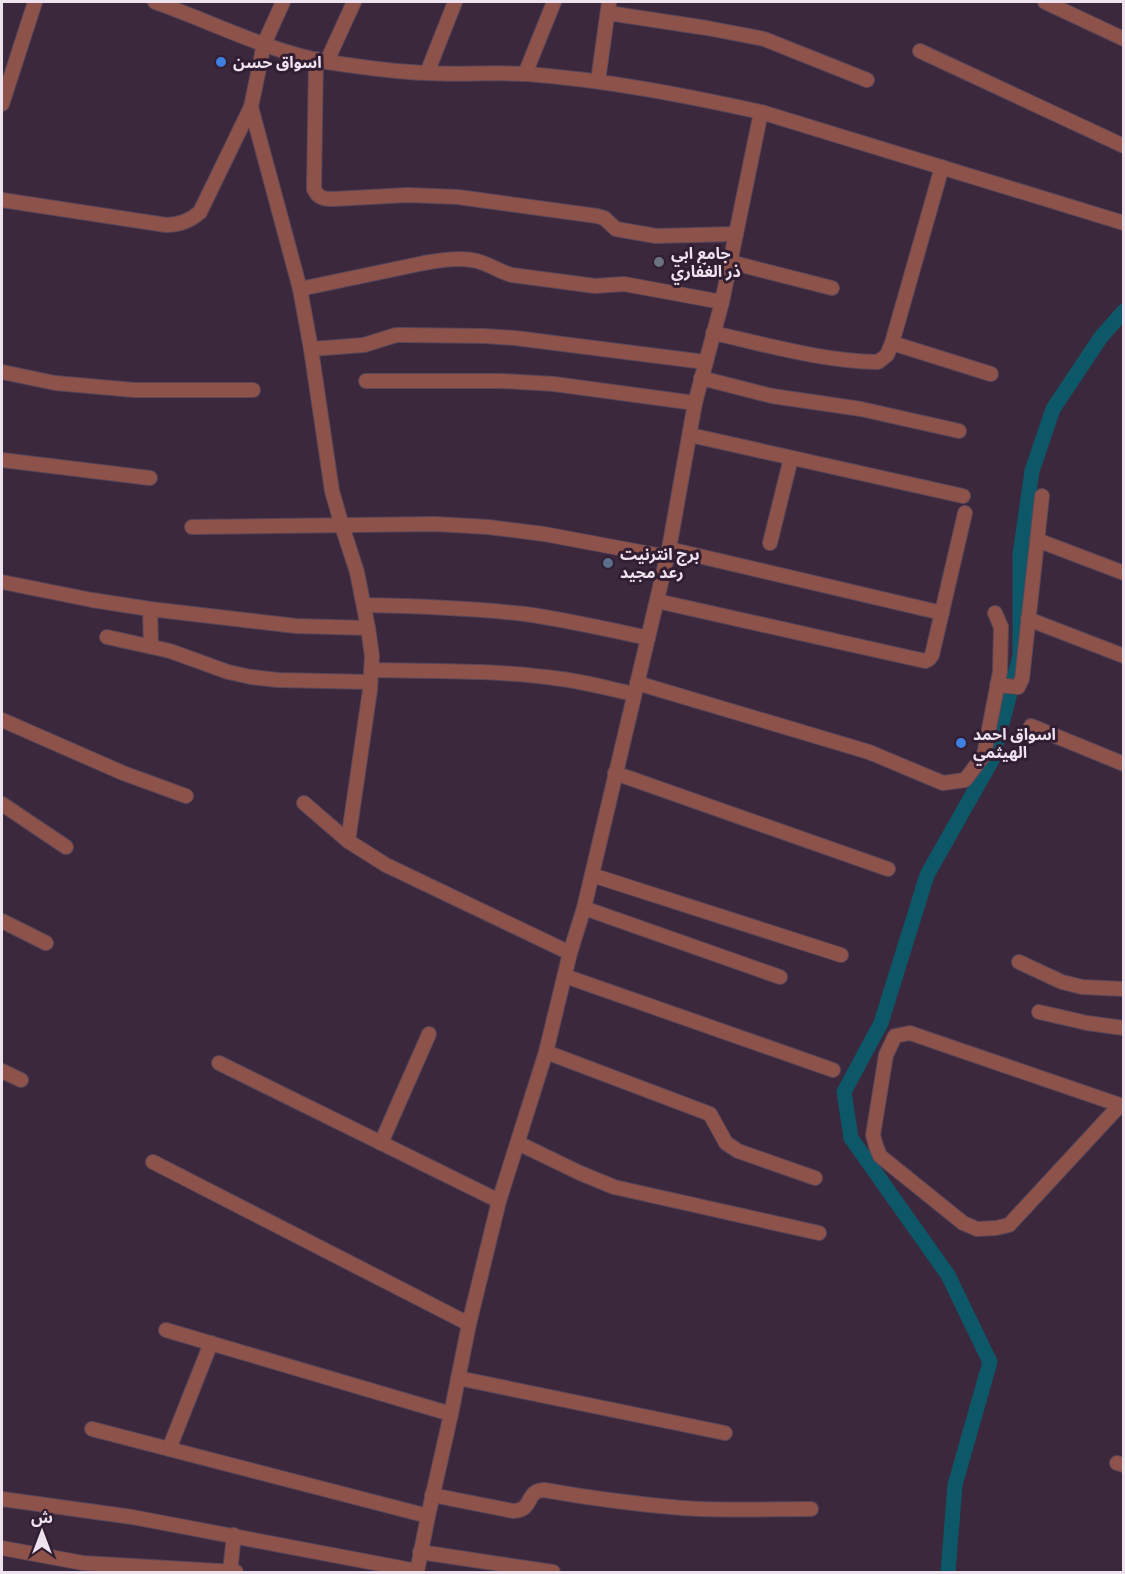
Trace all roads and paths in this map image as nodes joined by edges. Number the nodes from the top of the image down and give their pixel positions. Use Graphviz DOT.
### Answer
graph roads {
  1 [pos="35,2"];
  2 [pos="155,2"];
  3 [pos="283,2"];
  4 [pos="354,2"];
  5 [pos="455,2"];
  6 [pos="554,2"];
  7 [pos="1045,2"];
  8 [pos="180,6"];
  9 [pos="609,7"];
  10 [pos="1124,39"];
  11 [pos="264,44"];
  12 [pos="920,51"];
  13 [pos="321,60"];
  14 [pos="427,73"];
  15 [pos="525,74"];
  16 [pos="867,80"];
  17 [pos="598,81"];
  18 [pos="2,104"];
  19 [pos="251,107"];
  20 [pos="761,112"];
  21 [pos="1124,146"];
  22 [pos="942,167"];
  23 [pos="2,200"];
  24 [pos="1124,223"];
  25 [pos="736,234"];
  26 [pos="730,262"];
  27 [pos="300,288"];
  28 [pos="832,288"];
  29 [pos="722,302"];
  30 [pos="713,333"];
  31 [pos="892,343"];
  32 [pos="311,349"];
  33 [pos="705,362"];
  34 [pos="2,372"];
  35 [pos="991,374"];
  36 [pos="701,378"];
  37 [pos="366,381"];
  38 [pos="253,390"];
  39 [pos="695,403"];
  40 [pos="960,431"];
  41 [pos="690,435"];
  42 [pos="791,458"];
  43 [pos="2,460"];
  44 [pos="150,478"];
  45 [pos="963,496"];
  46 [pos="1042,496"];
  47 [pos="965,513"];
  48 [pos="342,526"];
  49 [pos="192,527"];
  50 [pos="1037,540"];
  51 [pos="770,543"];
  52 [pos="668,553"];
  53 [pos="1124,573"];
  54 [pos="2,582"];
  55 [pos="657,601"];
  56 [pos="364,605"];
  57 [pos="150,609"];
  58 [pos="942,613"];
  59 [pos="995,613"];
  60 [pos="1028,619"];
  61 [pos="368,628"];
  62 [pos="108,637"];
  63 [pos="648,638"];
  64 [pos="151,646"];
  65 [pos="1124,656"];
  66 [pos="370,676"];
  67 [pos="997,685"];
  68 [pos="636,688"];
  69 [pos="2,720"];
  70 [pos="1031,726"];
  71 [pos="1124,764"];
  72 [pos="615,773"];
  73 [pos="186,796"];
  74 [pos="304,803"];
  75 [pos="2,804"];
  76 [pos="348,841"];
  77 [pos="66,847"];
  78 [pos="888,869"];
  79 [pos="592,875"];
  80 [pos="584,908"];
  81 [pos="2,921"];
  82 [pos="46,943"];
  83 [pos="570,953"];
  84 [pos="841,955"];
  85 [pos="1019,962"];
  86 [pos="565,976"];
  87 [pos="780,977"];
  88 [pos="1124,988"];
  89 [pos="1039,1012"];
  90 [pos="1124,1028"];
  91 [pos="429,1034"];
  92 [pos="546,1052"];
  93 [pos="219,1063"];
  94 [pos="833,1070"];
  95 [pos="2,1071"];
  96 [pos="21,1080"];
  97 [pos="1122,1106"];
  98 [pos="381,1143"];
  99 [pos="518,1143"];
  100 [pos="153,1162"];
  101 [pos="815,1178"];
  102 [pos="499,1202"];
  103 [pos="819,1233"];
  104 [pos="469,1324"];
  105 [pos="166,1330"];
  106 [pos="211,1343"];
  107 [pos="458,1378"];
  108 [pos="451,1414"];
  109 [pos="92,1430"];
  110 [pos="725,1433"];
  111 [pos="169,1449"];
  112 [pos="432,1495"];
  113 [pos="2,1499"];
  114 [pos="812,1509"];
  115 [pos="428,1516"];
  116 [pos="234,1535"];
  117 [pos="2,1548"];
  118 [pos="420,1552"];
  119 [pos="232,1572"];
  120 [pos="417,1572"];
  121 [pos="553,1572"];
  1 -- 18 [label="street"];
  2 -- 8 [label="street"];
  3 -- 11 [label="street"];
  4 -- 13 [label="street"];
  5 -- 14 [label="street"];
  6 -- 15 [label="street"];
  7 -- 10 [label="street"];
  8 -- 11 [label="street"];
  9 -- 16 [label="street"];
  9 -- 17 [label="street"];
  11 -- 13 [label="street"];
  11 -- 19 [label="street"];
  12 -- 21 [label="street"];
  13 -- 14 [label="street"];
  13 -- 25 [label="street"];
  14 -- 15 [label="street"];
  15 -- 17 [label="street"];
  17 -- 20 [label="street"];
  19 -- 23 [label="street"];
  19 -- 27 [label="street"];
  20 -- 22 [label="street"];
  20 -- 25 [label="street"];
  22 -- 24 [label="street"];
  22 -- 31 [label="street"];
  25 -- 26 [label="street"];
  26 -- 28 [label="street"];
  26 -- 29 [label="street"];
  27 -- 29 [label="street"];
  27 -- 32 [label="street"];
  29 -- 30 [label="street"];
  30 -- 31 [label="street"];
  30 -- 33 [label="street"];
  31 -- 35 [label="street"];
  32 -- 33 [label="street"];
  32 -- 48 [label="street"];
  33 -- 36 [label="street"];
  34 -- 38 [label="street"];
  36 -- 39 [label="street"];
  36 -- 40 [label="street"];
  37 -- 39 [label="street"];
  39 -- 41 [label="street"];
  41 -- 42 [label="street"];
  41 -- 52 [label="street"];
  42 -- 45 [label="street"];
  42 -- 51 [label="street"];
  43 -- 44 [label="street"];
  46 -- 50 [label="street"];
  47 -- 58 [label="street"];
  48 -- 49 [label="street"];
  48 -- 52 [label="street"];
  48 -- 56 [label="street"];
  50 -- 53 [label="street"];
  50 -- 60 [label="street"];
  52 -- 55 [label="street"];
  52 -- 58 [label="street"];
  54 -- 57 [label="street"];
  55 -- 58 [label="street"];
  55 -- 63 [label="street"];
  56 -- 61 [label="street"];
  56 -- 63 [label="street"];
  57 -- 61 [label="street"];
  57 -- 64 [label="street"];
  59 -- 67 [label="street"];
  60 -- 65 [label="street"];
  60 -- 67 [label="street"];
  61 -- 66 [label="street"];
  62 -- 64 [label="street"];
  63 -- 68 [label="street"];
  64 -- 66 [label="street"];
  66 -- 68 [label="street"];
  66 -- 76 [label="street"];
  67 -- 68 [label="street"];
  68 -- 72 [label="street"];
  69 -- 73 [label="street"];
  70 -- 71 [label="street"];
  72 -- 78 [label="street"];
  72 -- 79 [label="street"];
  74 -- 76 [label="street"];
  75 -- 77 [label="street"];
  76 -- 83 [label="street"];
  79 -- 80 [label="street"];
  79 -- 84 [label="street"];
  80 -- 83 [label="street"];
  80 -- 87 [label="street"];
  81 -- 82 [label="street"];
  83 -- 86 [label="street"];
  85 -- 88 [label="street"];
  86 -- 92 [label="street"];
  86 -- 94 [label="street"];
  89 -- 90 [label="street"];
  91 -- 98 [label="street"];
  92 -- 99 [label="street"];
  92 -- 101 [label="street"];
  93 -- 98 [label="street"];
  95 -- 96 [label="street"];
  97 -- 97 [label="street"];
  98 -- 102 [label="street"];
  99 -- 102 [label="street"];
  99 -- 103 [label="street"];
  100 -- 104 [label="street"];
  102 -- 104 [label="street"];
  104 -- 107 [label="street"];
  105 -- 106 [label="street"];
  106 -- 108 [label="street"];
  106 -- 111 [label="street"];
  107 -- 108 [label="street"];
  107 -- 110 [label="street"];
  108 -- 112 [label="street"];
  109 -- 111 [label="street"];
  111 -- 115 [label="street"];
  112 -- 114 [label="street"];
  112 -- 115 [label="street"];
  113 -- 116 [label="street"];
  115 -- 118 [label="street"];
  116 -- 119 [label="street"];
  116 -- 120 [label="street"];
  117 -- 119 [label="street"];
  118 -- 120 [label="street"];
  118 -- 121 [label="street"];
}
